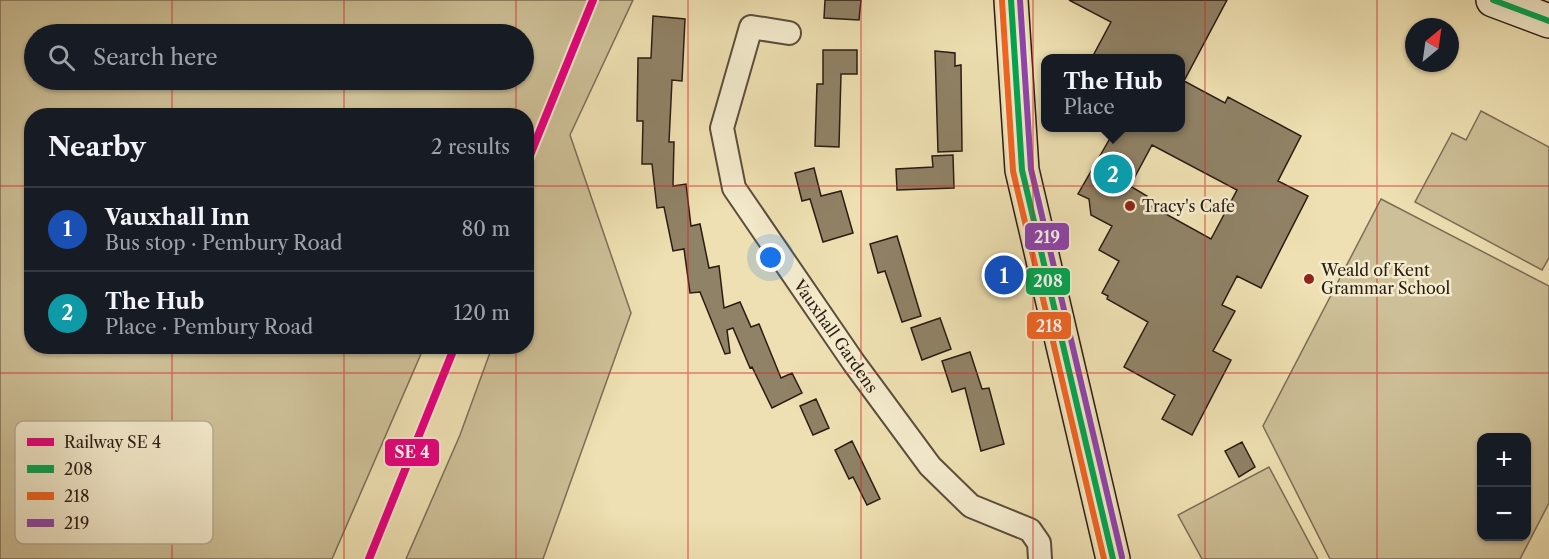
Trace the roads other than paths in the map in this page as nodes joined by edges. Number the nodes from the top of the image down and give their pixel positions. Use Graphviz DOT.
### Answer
graph roads {
  1 [pos="1011,0"];
  2 [pos="1493,0"];
  3 [pos="1549,21"];
  4 [pos="789,33"];
  5 [pos="1040,559"];
  6 [pos="1113,559"];
  1 -- 6 [label="main road"];
  2 -- 3 [label="street"];
  4 -- 5 [label="street, Vauxhall Gardens"];
}
